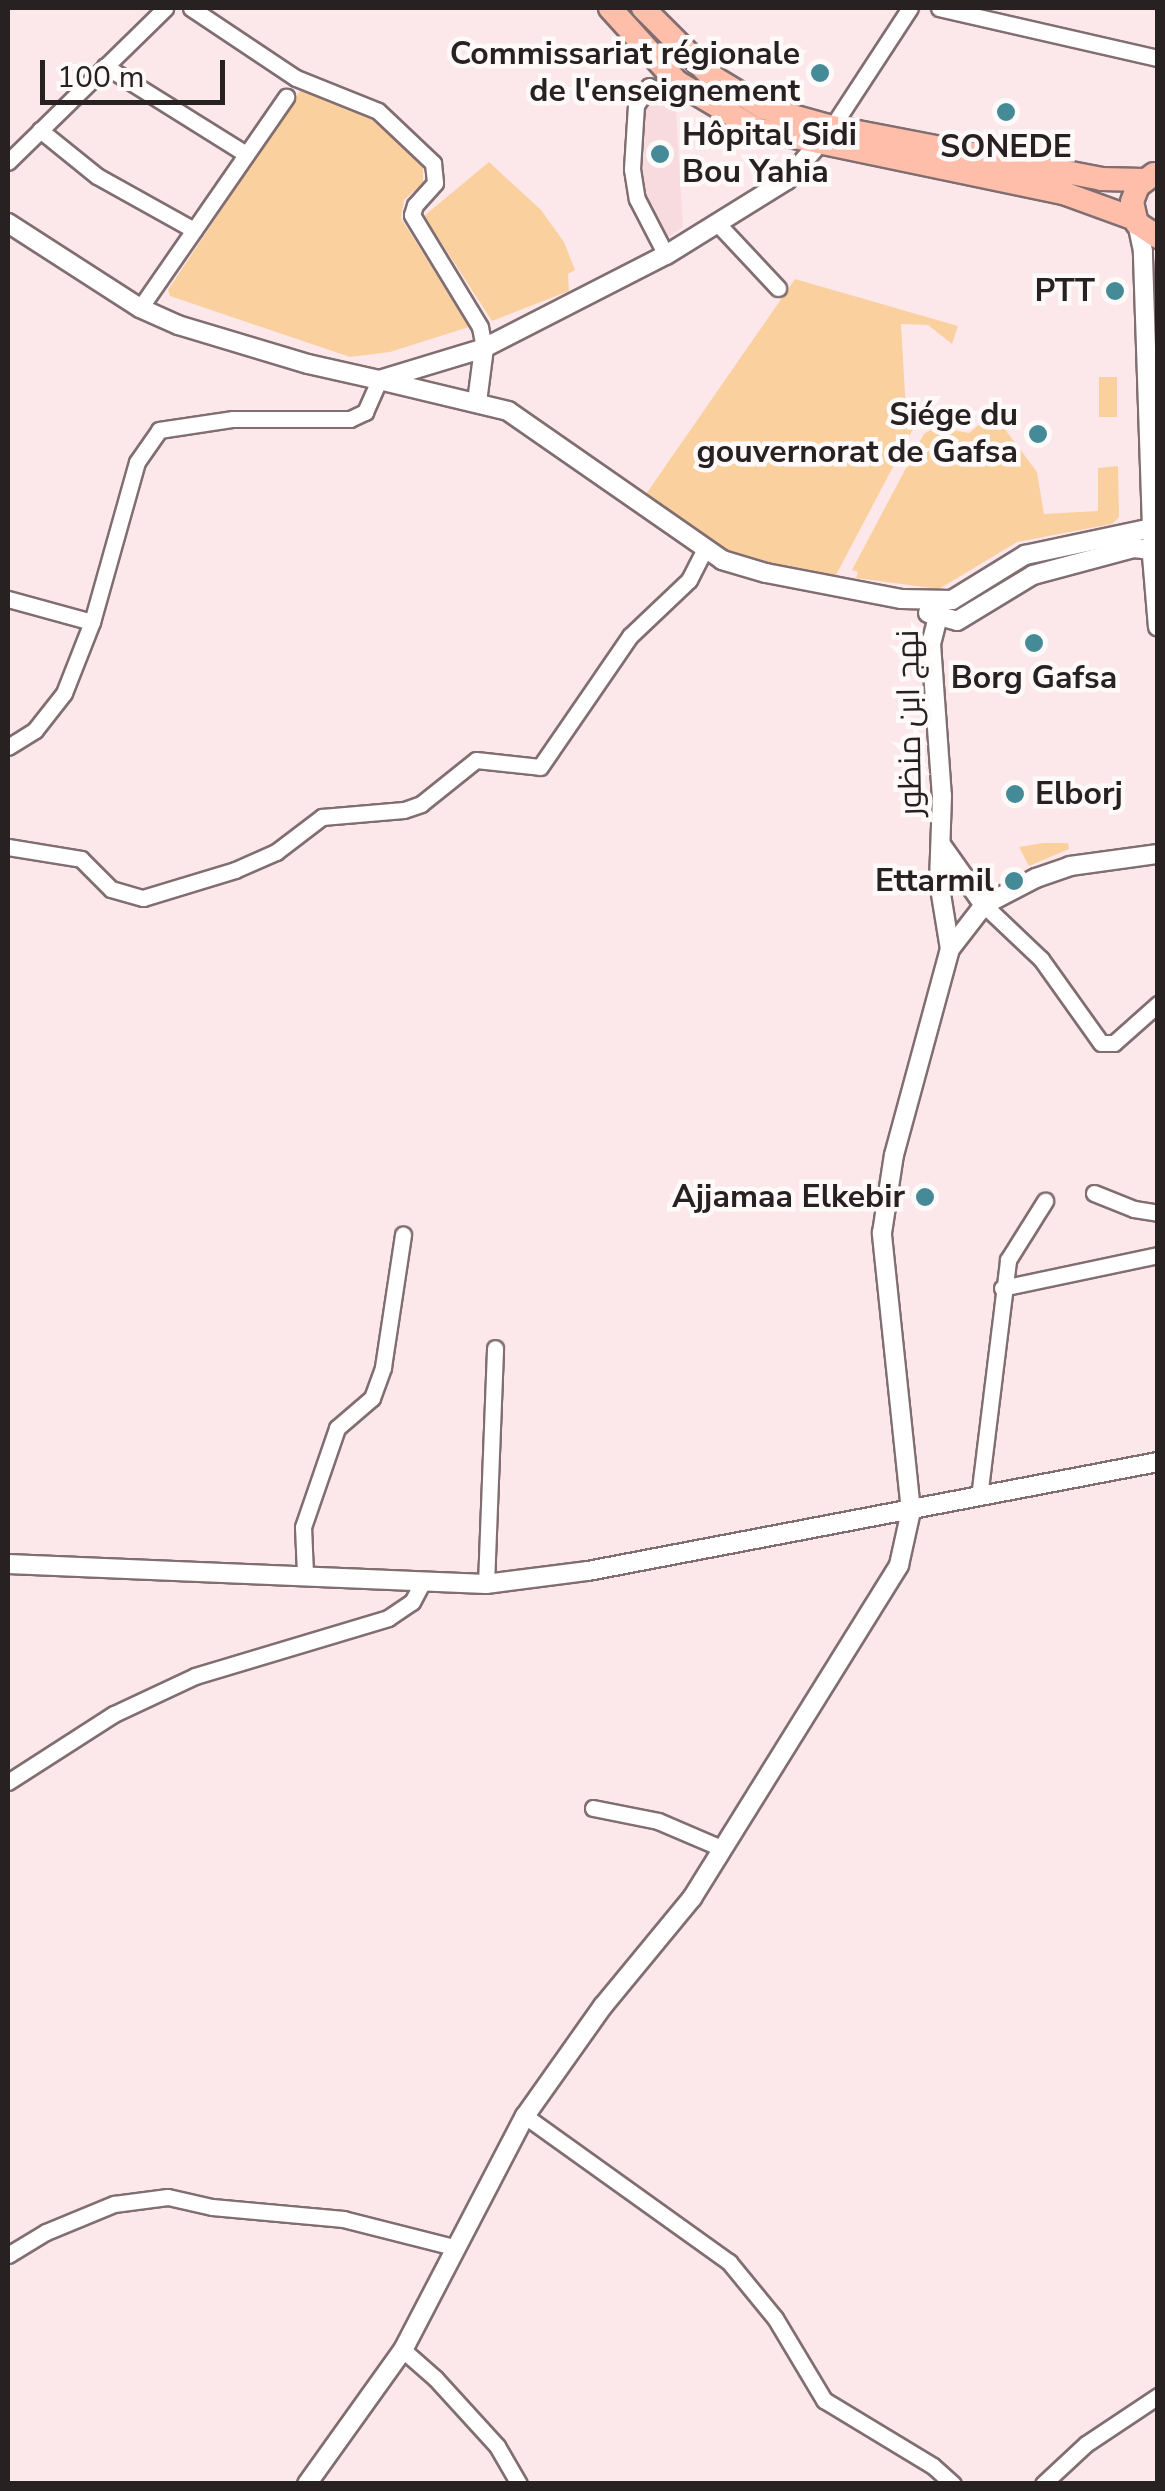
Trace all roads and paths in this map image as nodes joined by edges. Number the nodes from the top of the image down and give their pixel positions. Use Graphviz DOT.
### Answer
graph roads {
  1 [pos="165,8"];
  2 [pos="191,8"];
  3 [pos="610,8"];
  4 [pos="643,8"];
  5 [pos="910,8"];
  6 [pos="939,8"];
  7 [pos="1158,58"];
  8 [pos="106,66"];
  9 [pos="649,86"];
  10 [pos="286,97"];
  11 [pos="40,130"];
  12 [pos="826,136"];
  13 [pos="246,154"];
  14 [pos="8,162"];
  15 [pos="1152,175"];
  16 [pos="1136,221"];
  17 [pos="8,223"];
  18 [pos="720,226"];
  19 [pos="194,230"];
  20 [pos="1158,237"];
  21 [pos="666,255"];
  22 [pos="778,288"];
  23 [pos="140,308"];
  24 [pos="484,348"];
  25 [pos="379,380"];
  26 [pos="1153,389"];
  27 [pos="477,402"];
  28 [pos="1153,457"];
  29 [pos="1155,526"];
  30 [pos="1156,550"];
  31 [pos="704,551"];
  32 [pos="8,599"];
  33 [pos="939,609"];
  34 [pos="92,622"];
  35 [pos="1158,627"];
  36 [pos="8,747"];
  37 [pos="942,846"];
  38 [pos="8,847"];
  39 [pos="1158,854"];
  40 [pos="984,905"];
  41 [pos="950,949"];
  42 [pos="1158,1004"];
  43 [pos="1094,1193"];
  44 [pos="1045,1201"];
  45 [pos="1158,1213"];
  46 [pos="404,1235"];
  47 [pos="1158,1256"];
  48 [pos="1002,1288"];
  49 [pos="495,1348"];
  50 [pos="1158,1462"];
  51 [pos="979,1498"];
  52 [pos="912,1511"];
  53 [pos="8,1564"];
  54 [pos="305,1574"];
  55 [pos="422,1583"];
  56 [pos="486,1584"];
  57 [pos="8,1782"];
  58 [pos="593,1808"];
  59 [pos="722,1848"];
  60 [pos="525,2116"];
  61 [pos="454,2247"];
  62 [pos="8,2254"];
  63 [pos="403,2350"];
  64 [pos="1158,2396"];
  65 [pos="307,2484"];
  66 [pos="519,2484"];
  67 [pos="952,2484"];
  68 [pos="1043,2484"];
  1 -- 8 [label="street"];
  2 -- 24 [label="street"];
  3 -- 12 [label="main road"];
  4 -- 12 [label="main road"];
  5 -- 12 [label="street"];
  6 -- 7 [label="street"];
  8 -- 11 [label="street"];
  8 -- 13 [label="street"];
  9 -- 21 [label="street"];
  10 -- 13 [label="street"];
  11 -- 14 [label="street"];
  11 -- 19 [label="street"];
  12 -- 15 [label="main road"];
  12 -- 16 [label="main road"];
  12 -- 18 [label="street"];
  13 -- 19 [label="street"];
  15 -- 16 [label="main road"];
  16 -- 20 [label="main road"];
  16 -- 26 [label="street"];
  17 -- 23 [label="street"];
  18 -- 21 [label="street"];
  18 -- 22 [label="street"];
  19 -- 23 [label="street"];
  21 -- 24 [label="street"];
  23 -- 25 [label="street"];
  24 -- 25 [label="street"];
  24 -- 27 [label="street"];
  25 -- 27 [label="street"];
  25 -- 34 [label="street"];
  26 -- 28 [label="street"];
  27 -- 31 [label="street"];
  28 -- 29 [label="street"];
  29 -- 30 [label="street"];
  29 -- 33 [label="street"];
  30 -- 33 [label="street"];
  30 -- 35 [label="street"];
  31 -- 33 [label="street"];
  31 -- 38 [label="street"];
  32 -- 34 [label="street"];
  33 -- 37 [label="street, نهج ابن منظور"];
  34 -- 36 [label="street"];
  37 -- 40 [label="street, نهج ابن منظور"];
  37 -- 41 [label="street, نهج ابن منظور"];
  39 -- 40 [label="street"];
  40 -- 41 [label="street"];
  40 -- 42 [label="street"];
  41 -- 52 [label="street"];
  43 -- 45 [label="street"];
  44 -- 48 [label="street"];
  46 -- 54 [label="street"];
  47 -- 48 [label="street"];
  48 -- 51 [label="street"];
  49 -- 56 [label="street"];
  50 -- 51 [label="street"];
  51 -- 52 [label="street"];
  52 -- 56 [label="street"];
  52 -- 59 [label="street"];
  53 -- 54 [label="street"];
  54 -- 55 [label="street"];
  55 -- 56 [label="street"];
  55 -- 57 [label="street"];
  58 -- 59 [label="street"];
  59 -- 60 [label="street"];
  60 -- 61 [label="street"];
  60 -- 67 [label="street"];
  61 -- 62 [label="street"];
  61 -- 63 [label="street"];
  63 -- 65 [label="street"];
  63 -- 66 [label="street"];
  64 -- 68 [label="street"];
}
